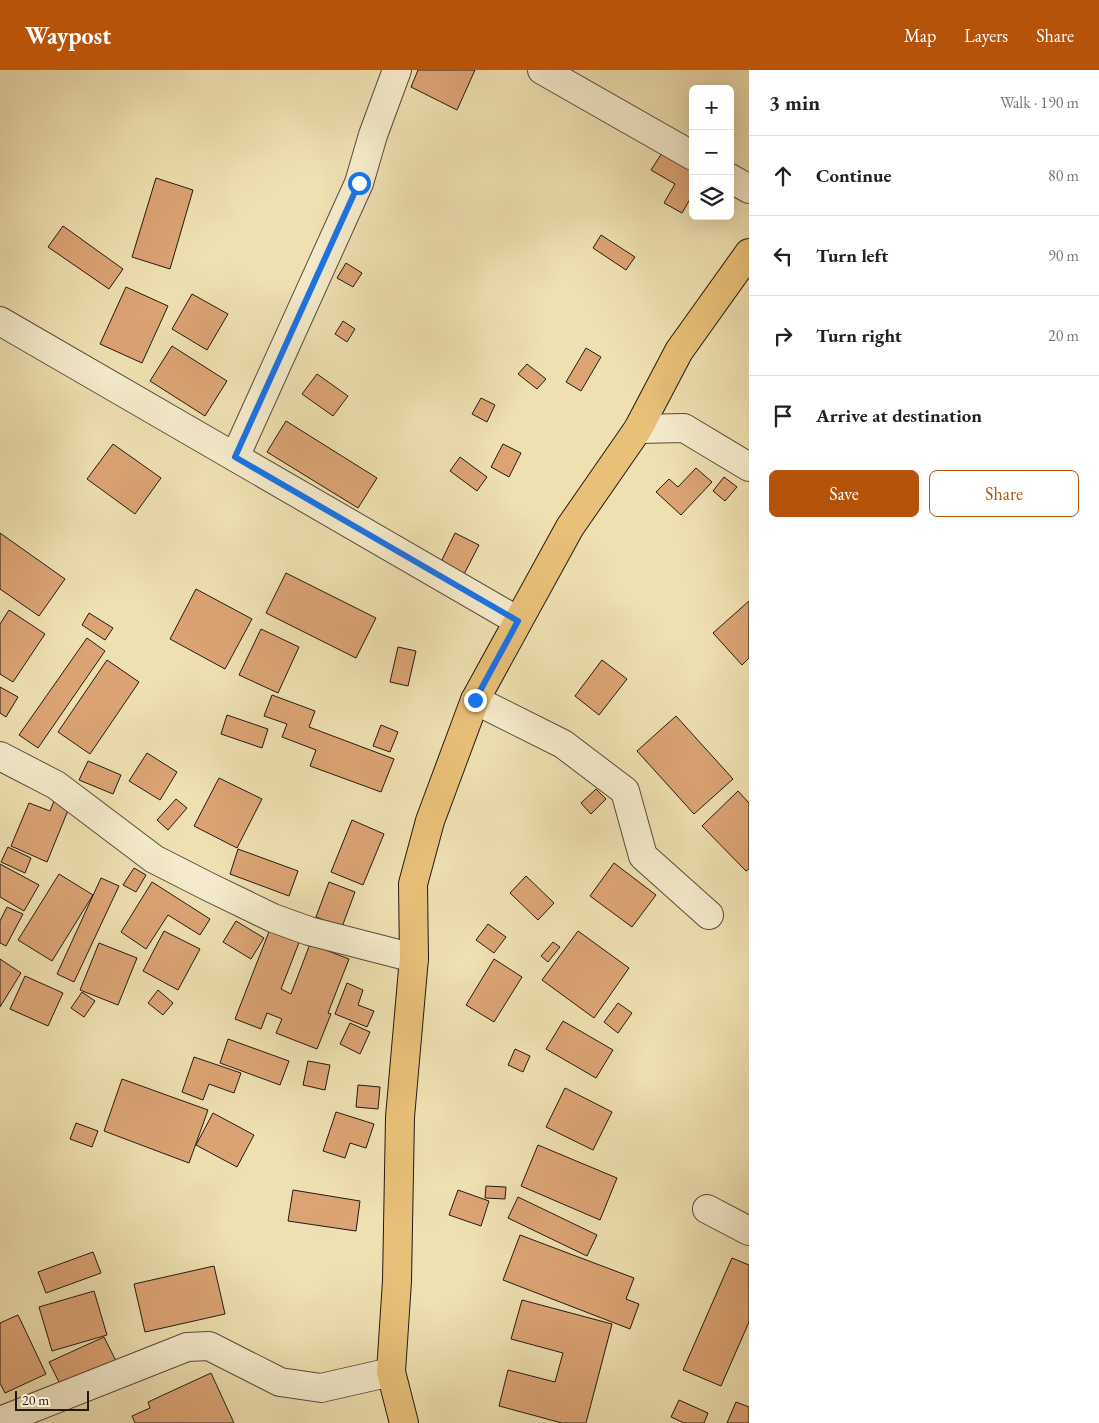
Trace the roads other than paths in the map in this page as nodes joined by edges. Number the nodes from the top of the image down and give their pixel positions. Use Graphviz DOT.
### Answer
graph roads {
  1 [pos="397,70"];
  2 [pos="542,70"];
  3 [pos="689,154"];
  4 [pos="734,180"];
  5 [pos="749,188"];
  6 [pos="749,253"];
  7 [pos="0,321"];
  8 [pos="638,429"];
  9 [pos="235,457"];
  10 [pos="749,467"];
  11 [pos="518,621"];
  12 [pos="475,700"];
  13 [pos="0,756"];
  14 [pos="709,915"];
  15 [pos="414,958"];
  16 [pos="707,1209"];
  17 [pos="749,1232"];
  18 [pos="391,1372"];
  19 [pos="0,1421"];
  20 [pos="404,1423"];
  1 -- 9 [label="street"];
  2 -- 3 [label="street"];
  4 -- 5 [label="street"];
  6 -- 8 [label="main road"];
  7 -- 9 [label="street"];
  8 -- 10 [label="street"];
  8 -- 11 [label="main road"];
  9 -- 11 [label="street"];
  11 -- 12 [label="main road"];
  12 -- 14 [label="street"];
  12 -- 15 [label="main road"];
  13 -- 15 [label="street"];
  15 -- 18 [label="main road"];
  16 -- 17 [label="street"];
  18 -- 19 [label="street"];
  18 -- 20 [label="main road"];
}
